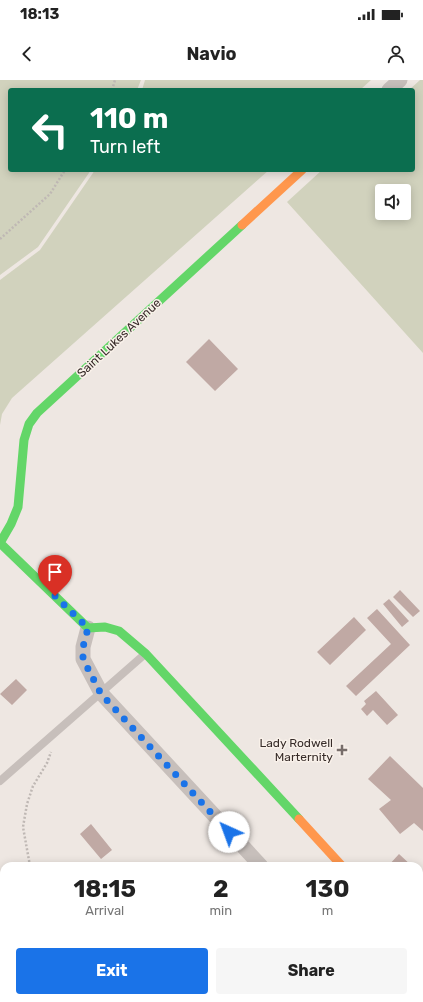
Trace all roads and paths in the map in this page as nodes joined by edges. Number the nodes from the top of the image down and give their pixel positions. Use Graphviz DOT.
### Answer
graph roads {
  1 [pos="400,80"];
  2 [pos="391,88"];
  3 [pos="63,172"];
  4 [pos="300,172"];
  5 [pos="0,239"];
  6 [pos="0,543"];
  7 [pos="88,628"];
  8 [pos="146,654"];
  9 [pos="101,694"];
  10 [pos="52,736"];
  11 [pos="0,781"];
  12 [pos="29,862"];
  13 [pos="257,862"];
  14 [pos="338,862"];
  1 -- 2 [label="street"];
  3 -- 5 [label="path"];
  4 -- 6 [label="street, Saint Lukes Avenue"];
  6 -- 7 [label="street"];
  7 -- 8 [label="street"];
  7 -- 9 [label="street"];
  8 -- 9 [label="lane"];
  8 -- 14 [label="street"];
  9 -- 10 [label="lane"];
  9 -- 13 [label="street"];
  10 -- 11 [label="lane"];
  10 -- 12 [label="path"];
}
